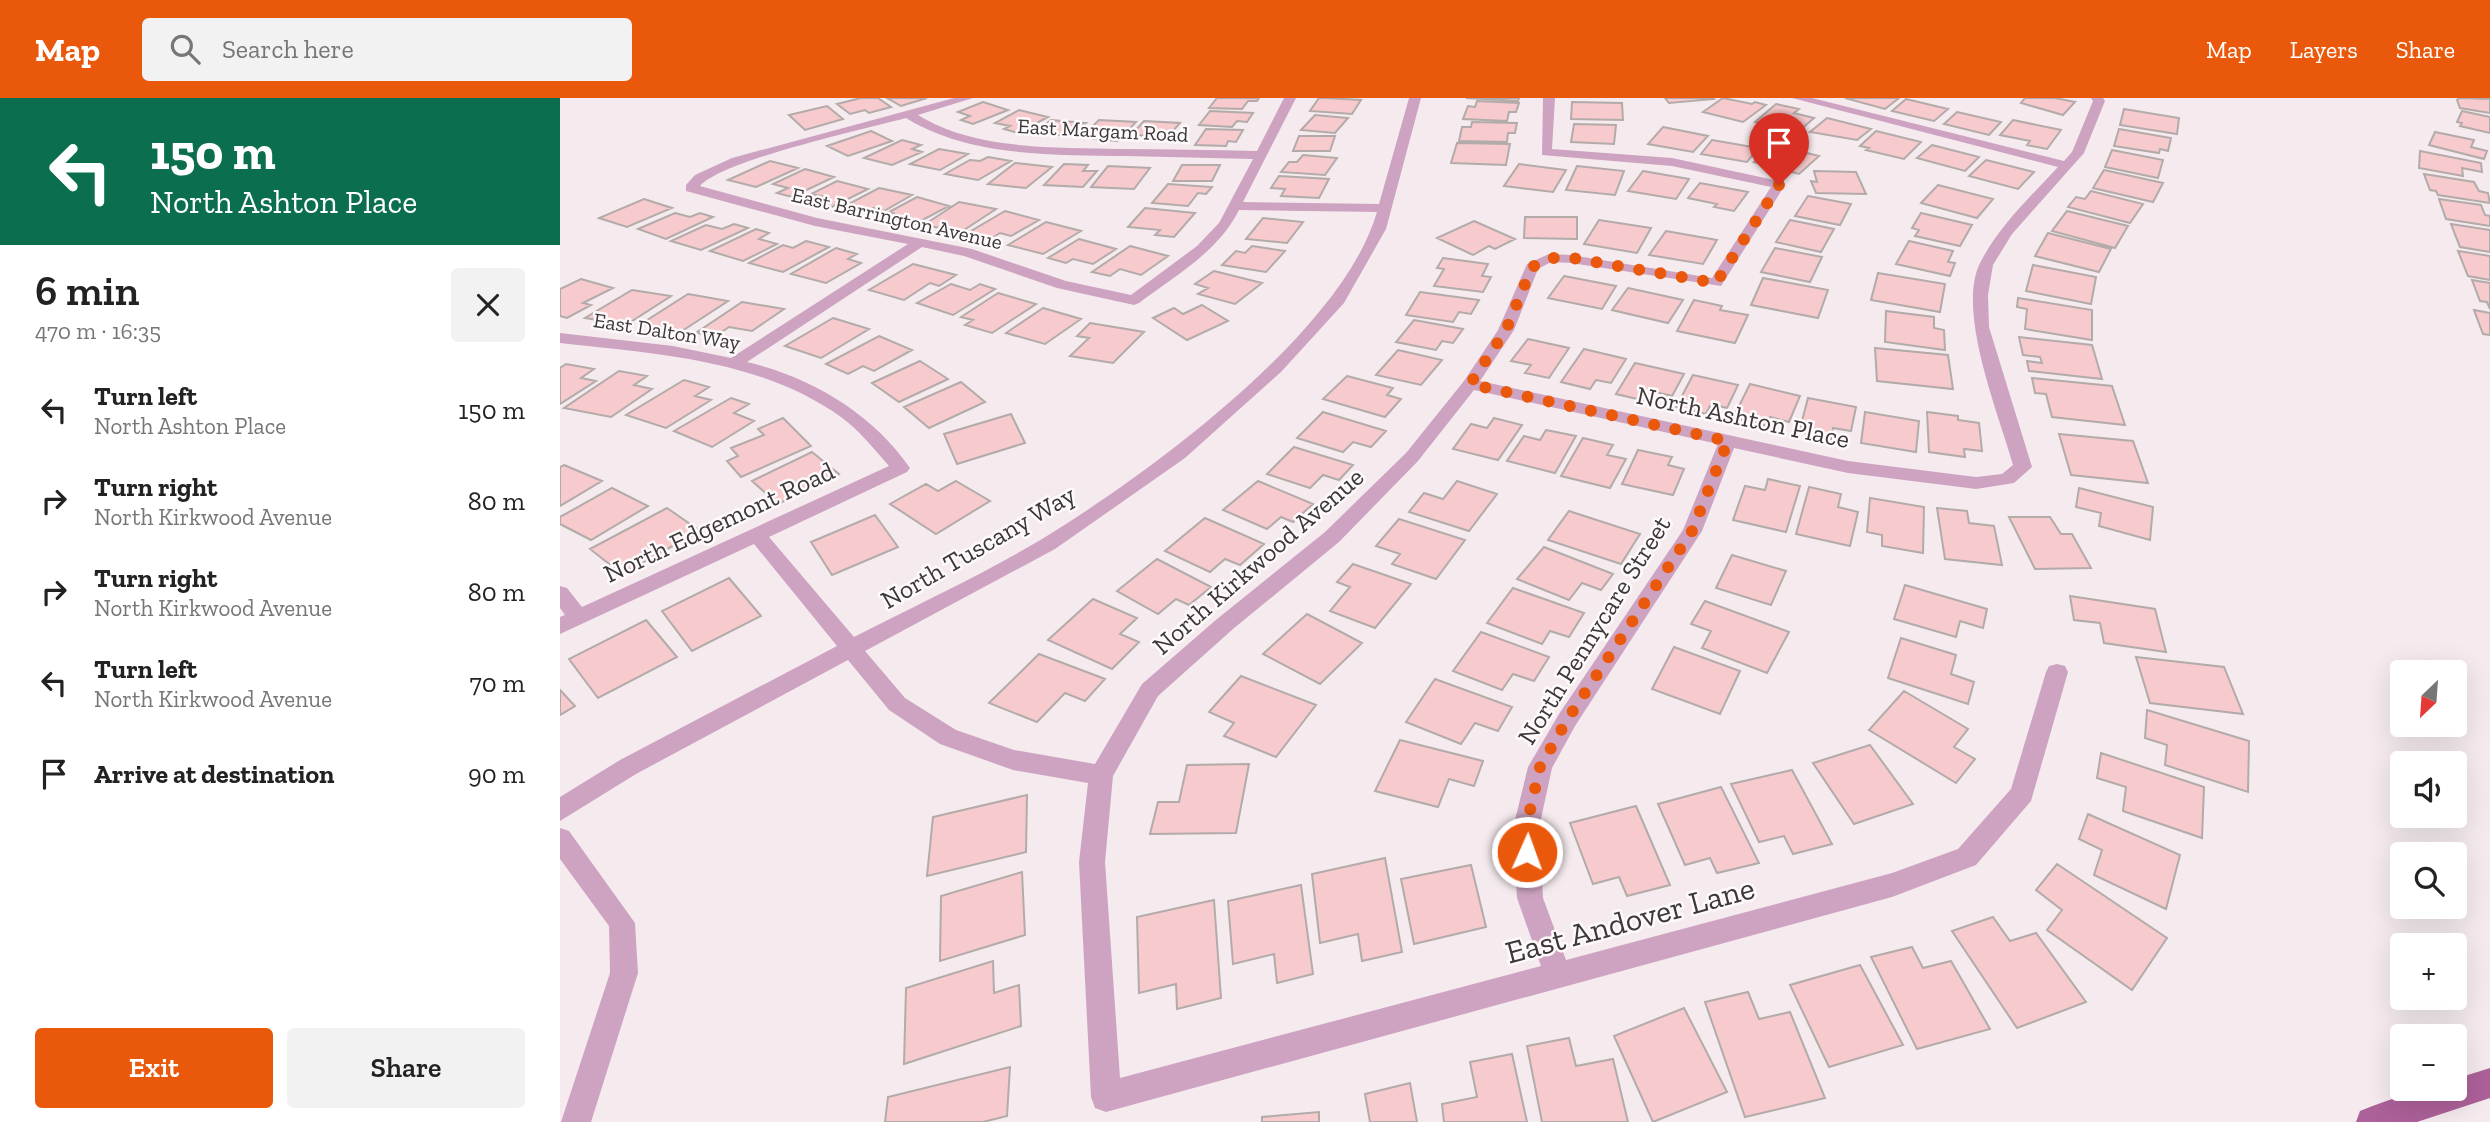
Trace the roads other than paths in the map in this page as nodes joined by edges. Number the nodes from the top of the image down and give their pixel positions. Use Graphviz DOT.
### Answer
graph roads {
  1 [pos="967,98"];
  2 [pos="1290,98"];
  3 [pos="1415,98"];
  4 [pos="1549,98"];
  5 [pos="1798,98"];
  6 [pos="2096,98"];
  7 [pos="908,114"];
  8 [pos="1260,156"];
  9 [pos="2068,166"];
  10 [pos="1234,206"];
  11 [pos="1385,208"];
  12 [pos="921,242"];
  13 [pos="560,338"];
  14 [pos="734,363"];
  15 [pos="1470,384"];
  16 [pos="1728,441"];
  17 [pos="901,468"];
  18 [pos="756,534"];
  19 [pos="560,593"];
  20 [pos="569,621"];
  21 [pos="849,649"];
  22 [pos="2057,672"];
  23 [pos="1101,775"];
  24 [pos="560,810"];
  25 [pos="560,839"];
  26 [pos="1558,975"];
  27 [pos="2490,1083"];
  28 [pos="1106,1097"];
  29 [pos="576,1122"];
  30 [pos="2371,1122"];
  1 -- 7 [label="street"];
  2 -- 8 [label="street"];
  3 -- 11 [label="street, North Tuscany Way"];
  4 -- 15 [label="street, North Kirkwood Avenue"];
  5 -- 9 [label="street"];
  6 -- 9 [label="street"];
  7 -- 8 [label="street, East Margam Road"];
  7 -- 12 [label="street, East Barrington Avenue"];
  8 -- 10 [label="street"];
  9 -- 16 [label="street, North Ashton Place"];
  10 -- 11 [label="street"];
  10 -- 12 [label="street, East Barrington Avenue"];
  11 -- 21 [label="street, North Tuscany Way"];
  12 -- 14 [label="street"];
  13 -- 14 [label="street, East Dalton Way"];
  14 -- 17 [label="street, East Dalton Way"];
  15 -- 16 [label="street, North Ashton Place"];
  15 -- 23 [label="street, North Kirkwood Avenue"];
  16 -- 26 [label="street, North Pennycare Street"];
  17 -- 18 [label="street, North Edgemont Road"];
  18 -- 20 [label="street, North Edgemont Road"];
  18 -- 21 [label="street"];
  19 -- 20 [label="street"];
  21 -- 23 [label="street"];
  21 -- 24 [label="street, North Tuscany Way"];
  22 -- 26 [label="street, East Andover Lane"];
  23 -- 28 [label="street, North Kirkwood Avenue"];
  25 -- 29 [label="street"];
  26 -- 28 [label="street, East Andover Lane"];
  27 -- 30 [label="main road"];
}
